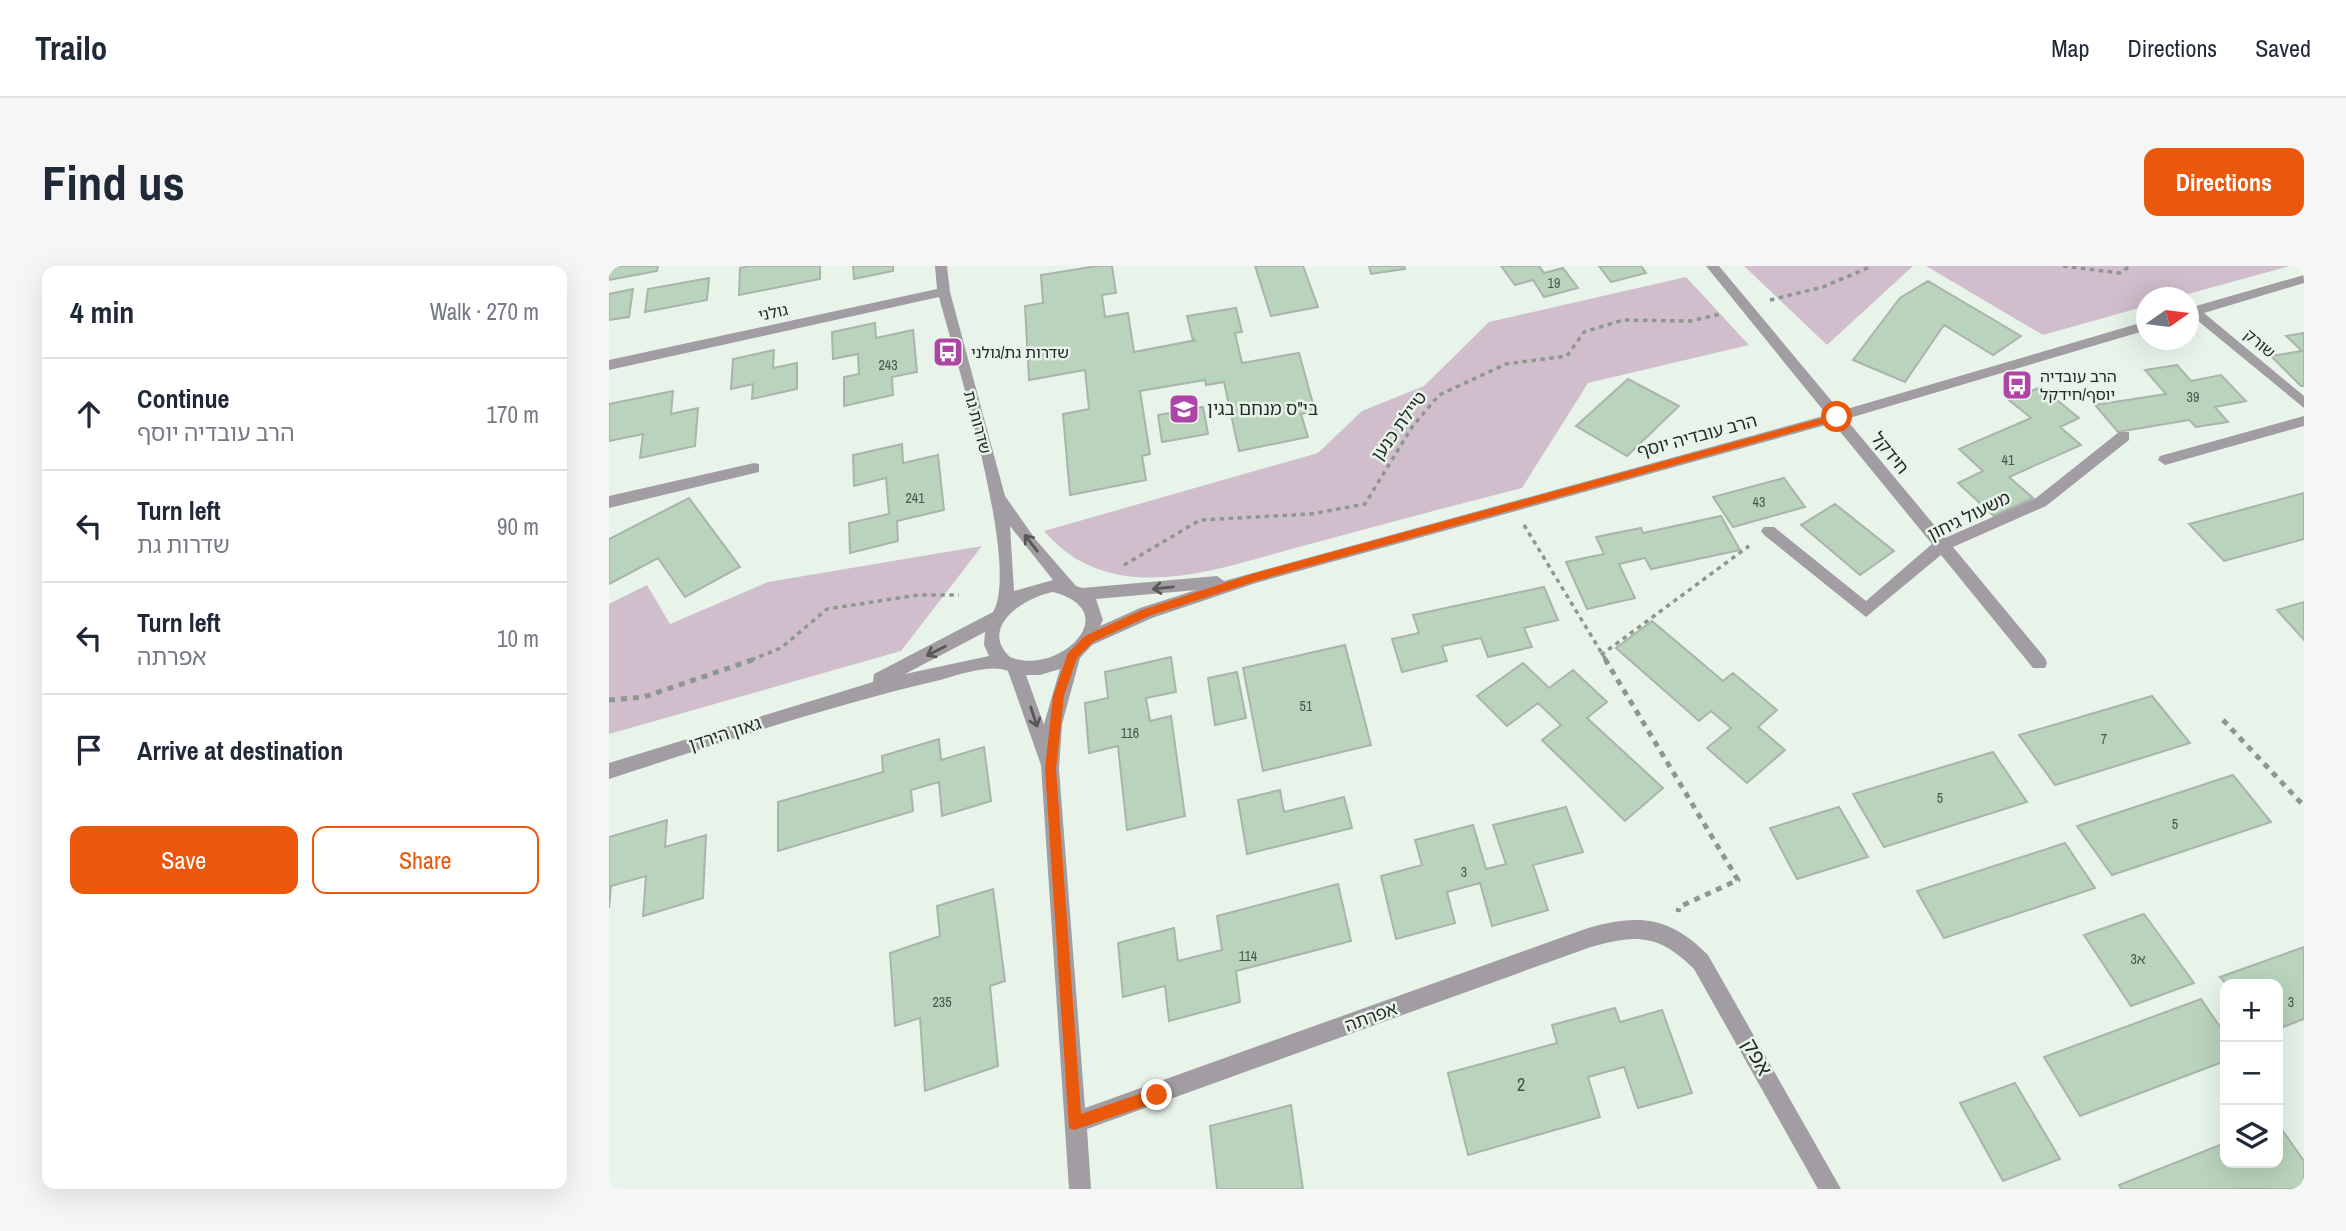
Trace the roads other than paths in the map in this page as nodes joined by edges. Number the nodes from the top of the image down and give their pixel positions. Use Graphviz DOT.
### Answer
graph roads {
  1 [pos="941,266"];
  2 [pos="1712,266"];
  3 [pos="2304,279"];
  4 [pos="944,292"];
  5 [pos="2199,310"];
  6 [pos="2199,318"];
  7 [pos="2136,328"];
  8 [pos="609,365"];
  9 [pos="2304,402"];
  10 [pos="1837,417"];
  11 [pos="2304,421"];
  12 [pos="2124,436"];
  13 [pos="2165,460"];
  14 [pos="754,468"];
  15 [pos="997,496"];
  16 [pos="609,502"];
  17 [pos="1769,531"];
  18 [pos="1941,546"];
  19 [pos="1255,577"];
  20 [pos="1076,591"];
  21 [pos="1001,612"];
  22 [pos="1089,639"];
  23 [pos="1072,656"];
  24 [pos="1009,663"];
  25 [pos="2039,663"];
  26 [pos="842,698"];
  27 [pos="1050,769"];
  28 [pos="609,771"];
  29 [pos="1671,934"];
  30 [pos="1074,1123"];
  31 [pos="1080,1189"];
  32 [pos="1830,1189"];
  1 -- 4 [label="street, שדרות גת"];
  2 -- 10 [label="street, חידקל"];
  3 -- 5 [label="street"];
  4 -- 8 [label="street, גולני"];
  4 -- 15 [label="street, שדרות גת"];
  6 -- 9 [label="street, שורק"];
  7 -- 10 [label="street, הרב עובדיה יוסף"];
  10 -- 18 [label="street, חידקל"];
  10 -- 19 [label="street, הרב עובדיה יוסף"];
  11 -- 13 [label="street"];
  12 -- 18 [label="street, משעול גיחון"];
  14 -- 16 [label="street"];
  20 -- 15 [label="street, שדרות גת, one-way"];
  15 -- 21 [label="street, שדרות גת"];
  17 -- 18 [label="street, משעול גיחון"];
  18 -- 25 [label="street, חידקל"];
  19 -- 20 [label="street, הרב עובדיה יוסף, one-way"];
  19 -- 22 [label="street, הרב עובדיה יוסף"];
  20 -- 21 [label="street"];
  20 -- 22 [label="street"];
  21 -- 24 [label="street"];
  21 -- 26 [label="street, גאון הירדן, one-way"];
  22 -- 23 [label="street"];
  23 -- 24 [label="street"];
  23 -- 27 [label="street"];
  24 -- 26 [label="street, גאון הירדן"];
  24 -- 27 [label="street, one-way"];
  26 -- 28 [label="street, גאון הירדן"];
  27 -- 30 [label="street"];
  29 -- 30 [label="street, אפרתה"];
  29 -- 32 [label="street, אפק"];
  30 -- 31 [label="street"];
}
